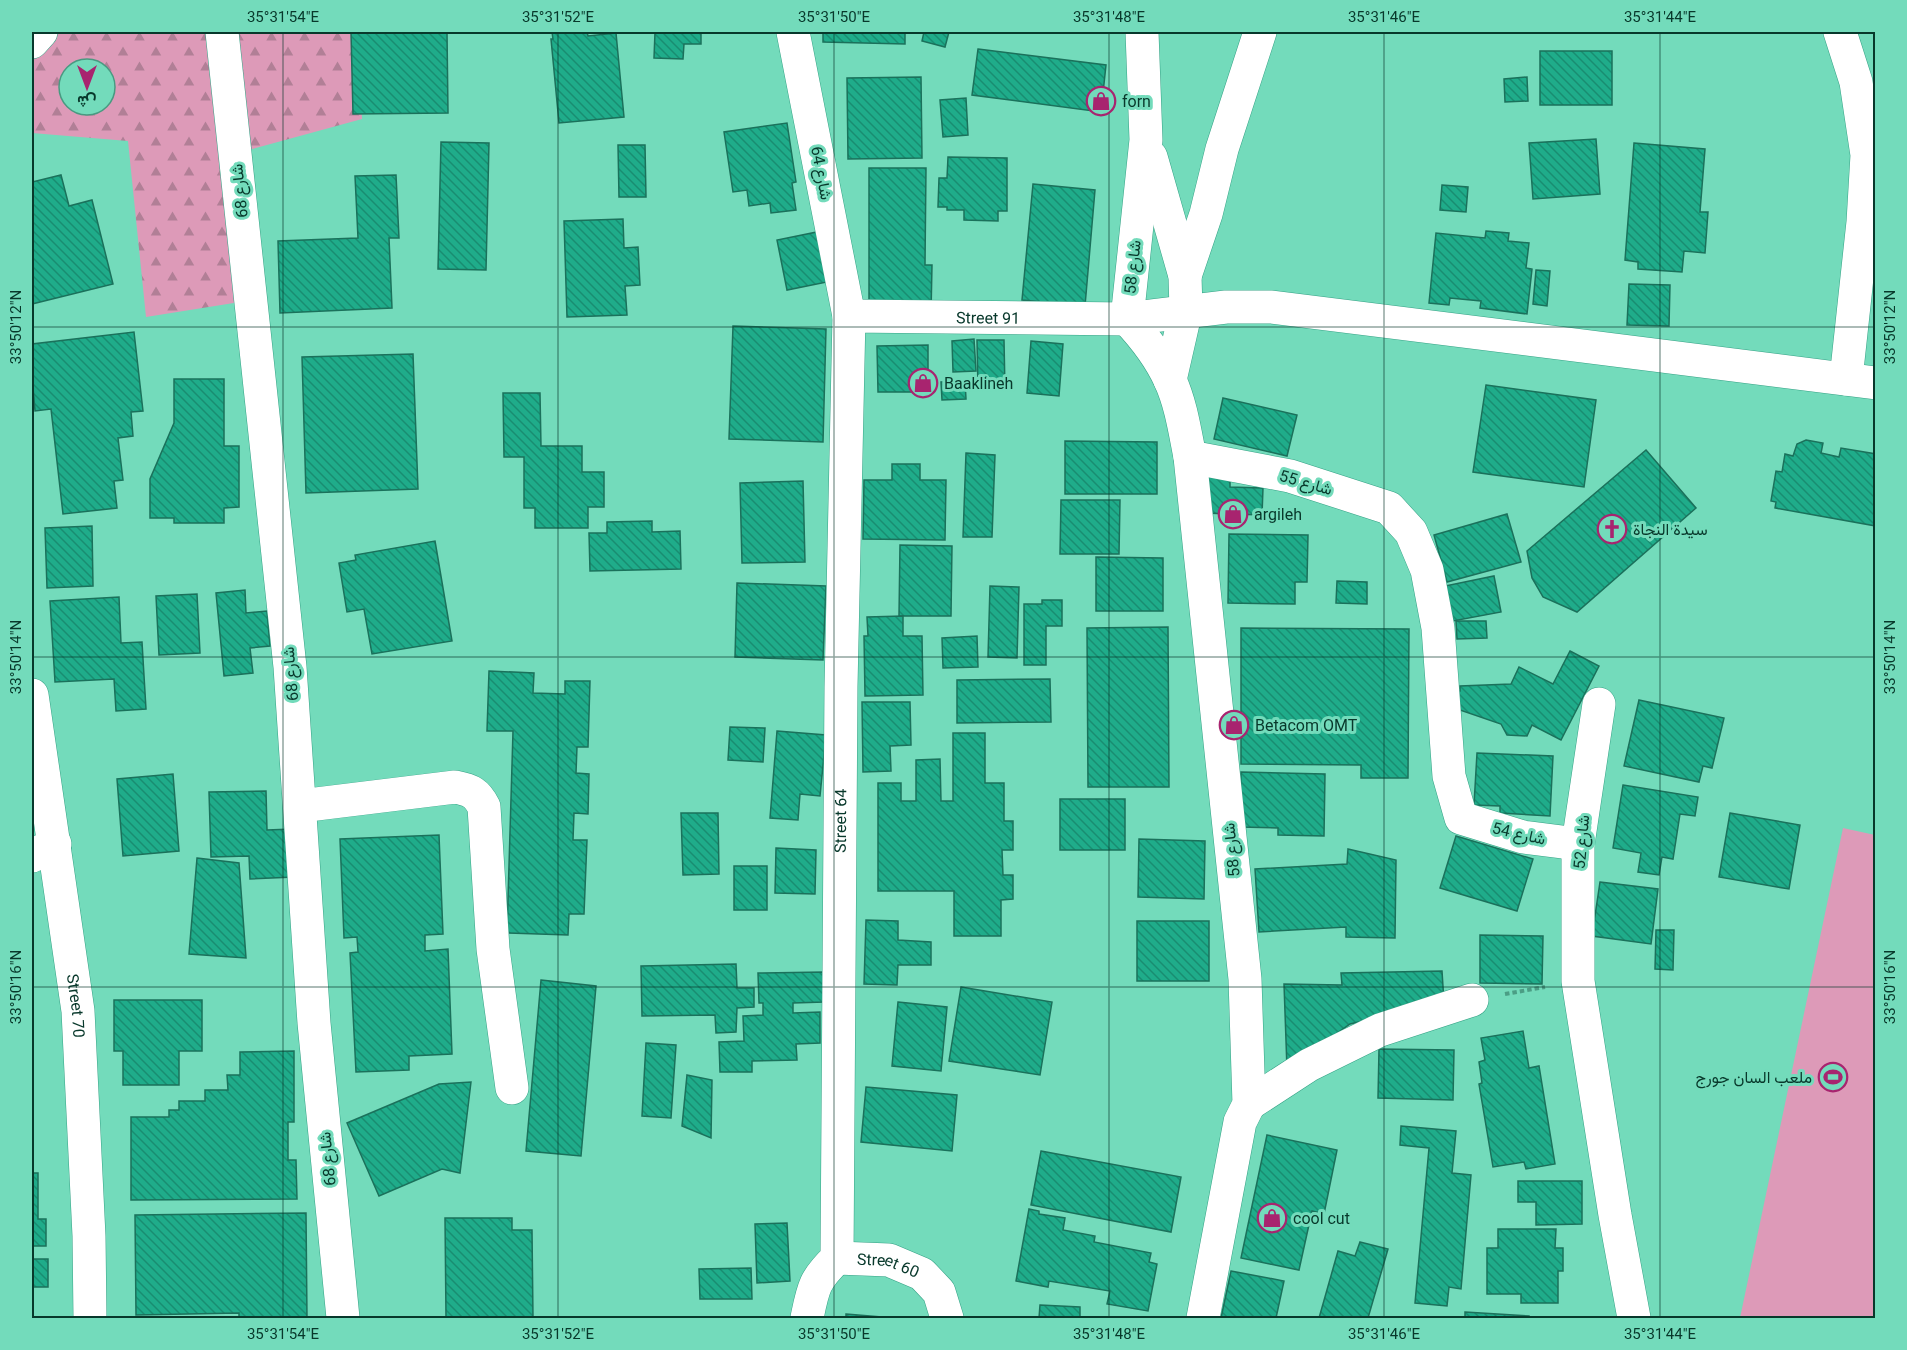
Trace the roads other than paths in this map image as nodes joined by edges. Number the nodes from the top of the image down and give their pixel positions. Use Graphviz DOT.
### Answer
graph roads {
  1 [pos="41,32"];
  2 [pos="222,32"];
  3 [pos="793,32"];
  4 [pos="1142,32"];
  5 [pos="1260,32"];
  6 [pos="1840,32"];
  7 [pos="32,42"];
  8 [pos="1146,140"];
  9 [pos="1185,276"];
  10 [pos="1186,310"];
  11 [pos="849,316"];
  12 [pos="1127,319"];
  13 [pos="1170,380"];
  14 [pos="1861,381"];
  15 [pos="1190,457"];
  16 [pos="32,695"];
  17 [pos="1599,704"];
  18 [pos="300,806"];
  19 [pos="1461,818"];
  20 [pos="1578,844"];
  21 [pos="43,850"];
  22 [pos="1472,1000"];
  23 [pos="512,1088"];
  24 [pos="1249,1104"];
  25 [pos="837,1258"];
  26 [pos="90,1318"];
  27 [pos="343,1318"];
  28 [pos="807,1318"];
  29 [pos="947,1318"];
  30 [pos="1203,1318"];
  31 [pos="1634,1318"];
  1 -- 7 [label="street"];
  2 -- 18 [label="street, شارع 68"];
  3 -- 11 [label="street, شارع 64"];
  4 -- 8 [label="street, شارع 58"];
  5 -- 9 [label="street"];
  6 -- 14 [label="street"];
  8 -- 9 [label="street, شارع 58"];
  8 -- 12 [label="street, شارع 58"];
  9 -- 10 [label="street, شارع 58"];
  10 -- 12 [label="street, Street 91"];
  10 -- 13 [label="street, شارع 58"];
  10 -- 14 [label="street, Street 91"];
  11 -- 12 [label="street, Street 91"];
  11 -- 25 [label="street, Street 64"];
  12 -- 13 [label="street, شارع 58"];
  13 -- 15 [label="street, شارع 58"];
  15 -- 19 [label="street, شارع 55"];
  15 -- 24 [label="street, شارع 58"];
  16 -- 21 [label="street, Street 70"];
  17 -- 20 [label="street, شارع 52"];
  18 -- 23 [label="street"];
  18 -- 27 [label="street, شارع 68"];
  19 -- 20 [label="street, شارع 54"];
  20 -- 31 [label="street, شارع 52"];
  21 -- 26 [label="street, Street 70"];
  22 -- 24 [label="street"];
  24 -- 30 [label="street, شارع 58"];
  25 -- 28 [label="street"];
  25 -- 29 [label="street, Street 60"];
}
